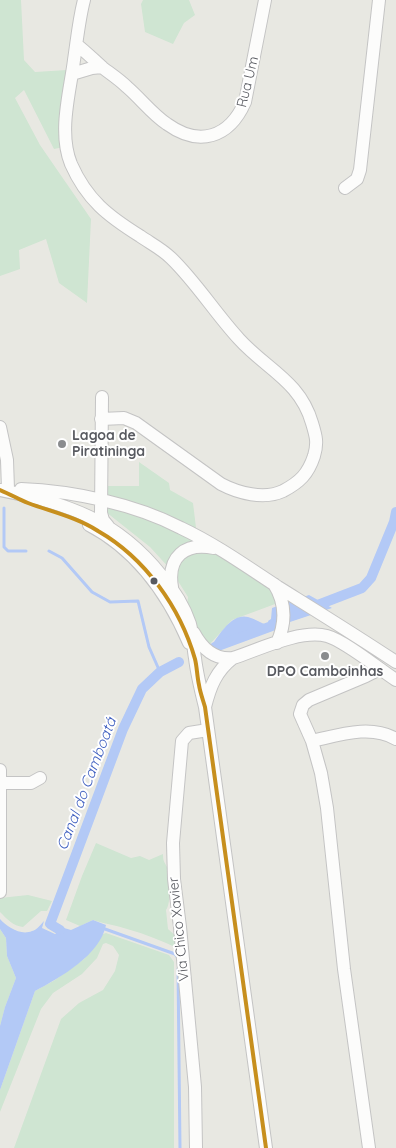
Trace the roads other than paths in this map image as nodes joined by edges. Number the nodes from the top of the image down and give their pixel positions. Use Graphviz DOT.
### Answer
graph roads {
  1 [pos="84,0"];
  2 [pos="265,0"];
  3 [pos="379,0"];
  4 [pos="77,45"];
  5 [pos="102,67"];
  6 [pos="72,74"];
  7 [pos="345,188"];
  8 [pos="102,397"];
  9 [pos="101,419"];
  10 [pos="0,426"];
  11 [pos="3,490"];
  12 [pos="100,500"];
  13 [pos="108,526"];
  14 [pos="219,549"];
  15 [pos="172,588"];
  16 [pos="288,599"];
  17 [pos="191,627"];
  18 [pos="279,639"];
  19 [pos="233,658"];
  20 [pos="195,659"];
  21 [pos="396,662"];
  22 [pos="380,669"];
  23 [pos="396,680"];
  24 [pos="205,707"];
  25 [pos="208,730"];
  26 [pos="396,739"];
  27 [pos="312,741"];
  28 [pos="0,770"];
  29 [pos="40,778"];
  30 [pos="0,783"];
  31 [pos="0,892"];
  32 [pos="196,1148"];
  33 [pos="266,1148"];
  34 [pos="369,1148"];
  1 -- 4 [label="street"];
  2 -- 5 [label="street, Rua Um"];
  3 -- 7 [label="street"];
  4 -- 5 [label="street, Rua Um"];
  4 -- 6 [label="street"];
  5 -- 6 [label="street"];
  6 -- 9 [label="street"];
  8 -- 9 [label="street"];
  9 -- 12 [label="street"];
  10 -- 11 [label="street"];
  11 -- 12 [label="street"];
  11 -- 13 [label="street"];
  11 -- 20 [label="street"];
  12 -- 13 [label="street"];
  12 -- 14 [label="street"];
  13 -- 15 [label="street"];
  14 -- 15 [label="street"];
  14 -- 16 [label="street"];
  15 -- 17 [label="street"];
  16 -- 18 [label="street"];
  16 -- 21 [label="street"];
  17 -- 19 [label="street"];
  17 -- 20 [label="street"];
  18 -- 19 [label="street"];
  18 -- 22 [label="street"];
  19 -- 24 [label="street"];
  20 -- 24 [label="street"];
  22 -- 23 [label="street"];
  22 -- 27 [label="street"];
  24 -- 25 [label="street"];
  25 -- 32 [label="street, Via Chico Xavier"];
  25 -- 33 [label="street"];
  26 -- 27 [label="street"];
  27 -- 34 [label="street"];
  28 -- 30 [label="street"];
  29 -- 30 [label="street"];
  30 -- 31 [label="street"];
}
